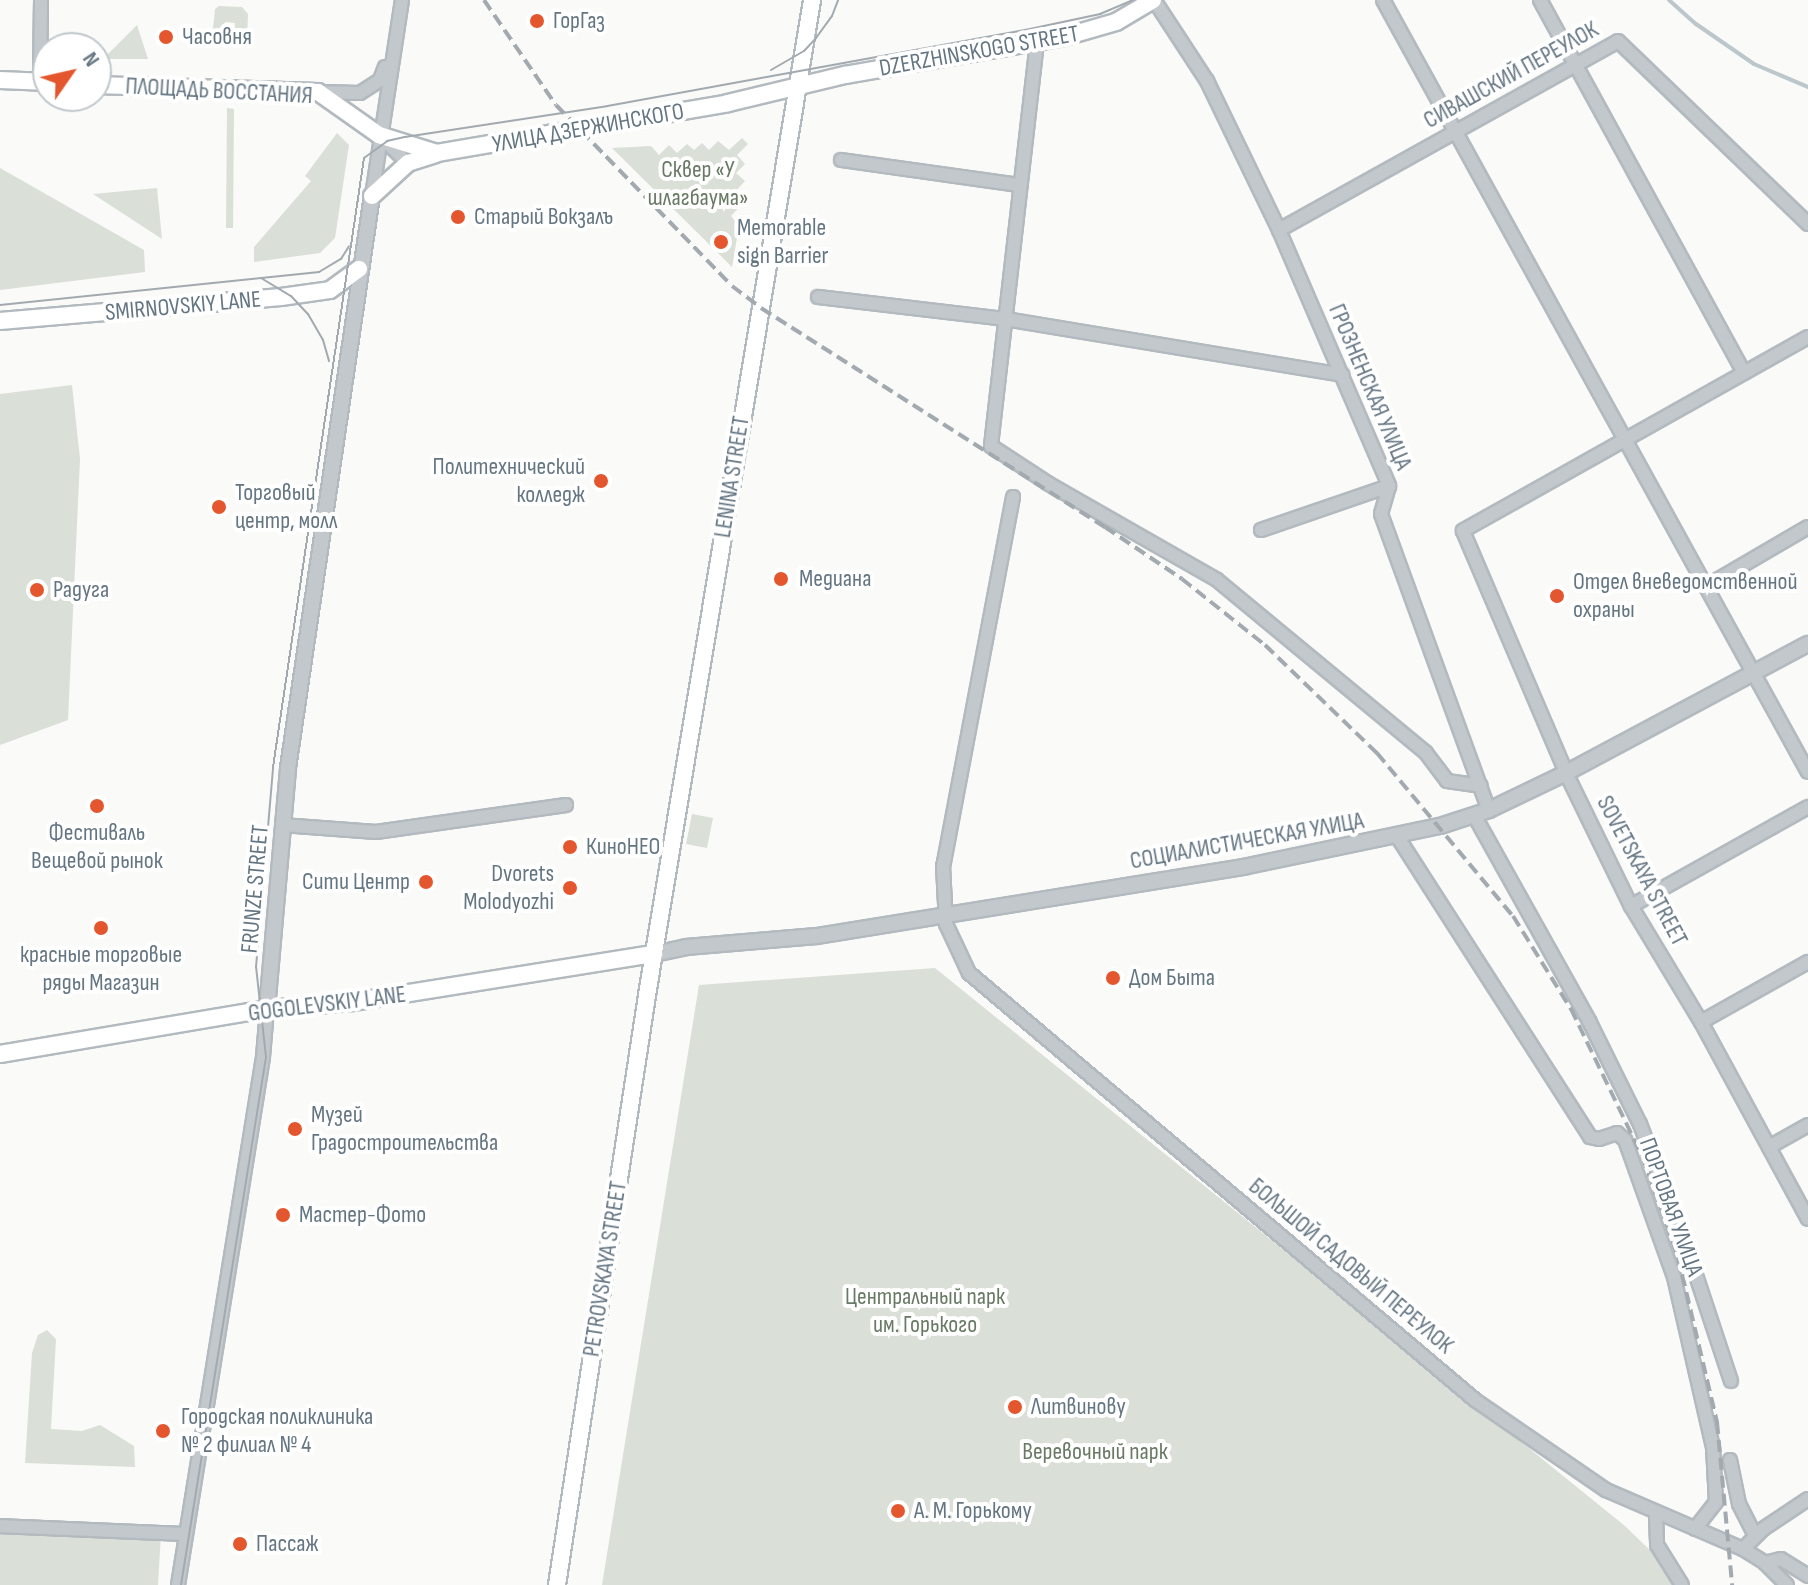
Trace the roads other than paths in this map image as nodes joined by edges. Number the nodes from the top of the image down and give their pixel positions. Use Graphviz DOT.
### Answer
graph roads {
  1 [pos="41,0"];
  2 [pos="402,0"];
  3 [pos="812,0"];
  4 [pos="1154,0"];
  5 [pos="1383,0"];
  6 [pos="1540,0"];
  7 [pos="42,32"];
  8 [pos="1037,42"];
  9 [pos="394,46"];
  10 [pos="1575,64"];
  11 [pos="0,80"];
  12 [pos="32,81"];
  13 [pos="112,86"];
  14 [pos="799,88"];
  15 [pos="318,92"];
  16 [pos="1457,130"];
  17 [pos="379,135"];
  18 [pos="437,153"];
  19 [pos="841,160"];
  20 [pos="408,163"];
  21 [pos="1020,185"];
  22 [pos="372,196"];
  23 [pos="1808,224"];
  24 [pos="1279,230"];
  25 [pos="359,269"];
  26 [pos="818,297"];
  27 [pos="1005,319"];
  28 [pos="0,321"];
  29 [pos="1806,343"];
  30 [pos="1744,373"];
  31 [pos="1342,375"];
  32 [pos="1626,439"];
  33 [pos="1389,486"];
  34 [pos="1013,497"];
  35 [pos="1808,527"];
  36 [pos="1261,530"];
  37 [pos="1707,586"];
  38 [pos="1808,644"];
  39 [pos="1754,674"];
  40 [pos="1808,772"];
  41 [pos="1566,773"];
  42 [pos="1481,786"];
  43 [pos="566,805"];
  44 [pos="1808,807"];
  45 [pos="1489,810"];
  46 [pos="1474,815"];
  47 [pos="282,825"];
  48 [pos="1397,836"];
  49 [pos="1631,906"];
  50 [pos="944,914"];
  51 [pos="654,954"];
  52 [pos="1808,962"];
  53 [pos="267,1009"];
  54 [pos="1701,1022"];
  55 [pos="0,1054"];
  56 [pos="1808,1125"];
  57 [pos="1769,1147"];
  58 [pos="1808,1219"];
  59 [pos="1731,1381"];
  60 [pos="1730,1460"];
  61 [pos="1808,1499"];
  62 [pos="1656,1514"];
  63 [pos="0,1526"];
  64 [pos="1695,1529"];
  65 [pos="184,1534"];
  66 [pos="1755,1535"];
  67 [pos="1743,1549"];
  68 [pos="1765,1563"];
  69 [pos="1808,1576"];
  70 [pos="178,1585"];
  71 [pos="557,1585"];
  72 [pos="1682,1585"];
  73 [pos="1787,1585"];
  1 -- 7 [label="street"];
  2 -- 9 [label="street"];
  3 -- 14 [label="main road, LENINA STREET"];
  4 -- 8 [label="main road, DZERZHINSKOGO STREET"];
  4 -- 24 [label="street, ГРОЗНЕНСКАЯ УЛИЦА"];
  5 -- 16 [label="street"];
  6 -- 10 [label="street"];
  8 -- 14 [label="main road, DZERZHINSKOGO STREET"];
  8 -- 21 [label="street"];
  9 -- 15 [label="street"];
  9 -- 17 [label="street"];
  10 -- 16 [label="street, СИВАШСКИЙ ПЕРЕУЛОК"];
  10 -- 23 [label="street, СИВАШСКИЙ ПЕРЕУЛОК"];
  10 -- 30 [label="street"];
  11 -- 12 [label="main road"];
  13 -- 15 [label="main road, ПЛОЩАДЬ ВОССТАНИЯ"];
  14 -- 18 [label="main road, УЛИЦА ДЗЕРЖИНСКОГО"];
  14 -- 51 [label="main road, LENINA STREET"];
  15 -- 17 [label="main road, ПЛОЩАДЬ ВОССТАНИЯ"];
  16 -- 24 [label="street, СИВАШСКИЙ ПЕРЕУЛОК"];
  16 -- 32 [label="street"];
  17 -- 18 [label="main road, УЛИЦА ДЗЕРЖИНСКОГО"];
  17 -- 20 [label="street"];
  17 -- 22 [label="street"];
  18 -- 20 [label="main road"];
  19 -- 21 [label="street"];
  20 -- 22 [label="main road"];
  21 -- 27 [label="street"];
  22 -- 25 [label="street, FRUNZE STREET"];
  24 -- 31 [label="street, ГРОЗНЕНСКАЯ УЛИЦА"];
  25 -- 28 [label="main road, SMIRNOVSKIY LANE"];
  25 -- 47 [label="street, FRUNZE STREET"];
  26 -- 27 [label="street"];
  27 -- 31 [label="street"];
  27 -- 42 [label="street"];
  29 -- 30 [label="street"];
  30 -- 32 [label="street"];
  31 -- 33 [label="street, ГРОЗНЕНСКАЯ УЛИЦА"];
  32 -- 37 [label="street"];
  32 -- 41 [label="street, SOVETSKAYA STREET"];
  33 -- 36 [label="street"];
  33 -- 42 [label="street, ГРОЗНЕНСКАЯ УЛИЦА"];
  34 -- 50 [label="street, БОЛЬШОЙ САДОВЫЙ ПЕРЕУЛОК"];
  35 -- 37 [label="street"];
  37 -- 39 [label="street"];
  38 -- 39 [label="street, СОЦИАЛИСТИЧЕСКАЯ УЛИЦА"];
  39 -- 40 [label="street"];
  39 -- 41 [label="street, СОЦИАЛИСТИЧЕСКАЯ УЛИЦА"];
  41 -- 45 [label="street, СОЦИАЛИСТИЧЕСКАЯ УЛИЦА"];
  41 -- 49 [label="street, SOVETSKAYA STREET"];
  42 -- 45 [label="street, ГРОЗНЕНСКАЯ УЛИЦА"];
  43 -- 47 [label="street"];
  44 -- 49 [label="street"];
  45 -- 46 [label="street, СОЦИАЛИСТИЧЕСКАЯ УЛИЦА"];
  46 -- 48 [label="street, СОЦИАЛИСТИЧЕСКАЯ УЛИЦА"];
  46 -- 59 [label="street, ПОРТОВАЯ УЛИЦА"];
  47 -- 53 [label="street, FRUNZE STREET"];
  48 -- 50 [label="street, СОЦИАЛИСТИЧЕСКАЯ УЛИЦА"];
  48 -- 64 [label="street, ПОРТОВАЯ УЛИЦА"];
  49 -- 54 [label="street, SOVETSKAYA STREET"];
  50 -- 51 [label="street, СОЦИАЛИСТИЧЕСКАЯ УЛИЦА"];
  50 -- 62 [label="street, БОЛЬШОЙ САДОВЫЙ ПЕРЕУЛОК"];
  51 -- 53 [label="main road, GOGOLEVSKIY LANE"];
  51 -- 71 [label="main road, PETROVSKAYA STREET"];
  52 -- 54 [label="street"];
  53 -- 55 [label="main road, GOGOLEVSKIY LANE"];
  53 -- 65 [label="street, FRUNZE STREET"];
  54 -- 57 [label="street, SOVETSKAYA STREET"];
  56 -- 57 [label="street"];
  57 -- 58 [label="street, SOVETSKAYA STREET"];
  60 -- 66 [label="street"];
  61 -- 66 [label="street"];
  62 -- 64 [label="street, БОЛЬШОЙ САДОВЫЙ ПЕРЕУЛОК"];
  62 -- 72 [label="street"];
  63 -- 65 [label="street"];
  64 -- 67 [label="street, БОЛЬШОЙ САДОВЫЙ ПЕРЕУЛОК"];
  65 -- 70 [label="street, FRUNZE STREET"];
  66 -- 67 [label="street"];
  67 -- 68 [label="street, БОЛЬШОЙ САДОВЫЙ ПЕРЕУЛОК"];
  68 -- 69 [label="street"];
  68 -- 73 [label="street, БОЛЬШОЙ САДОВЫЙ ПЕРЕУЛОК"];
}
